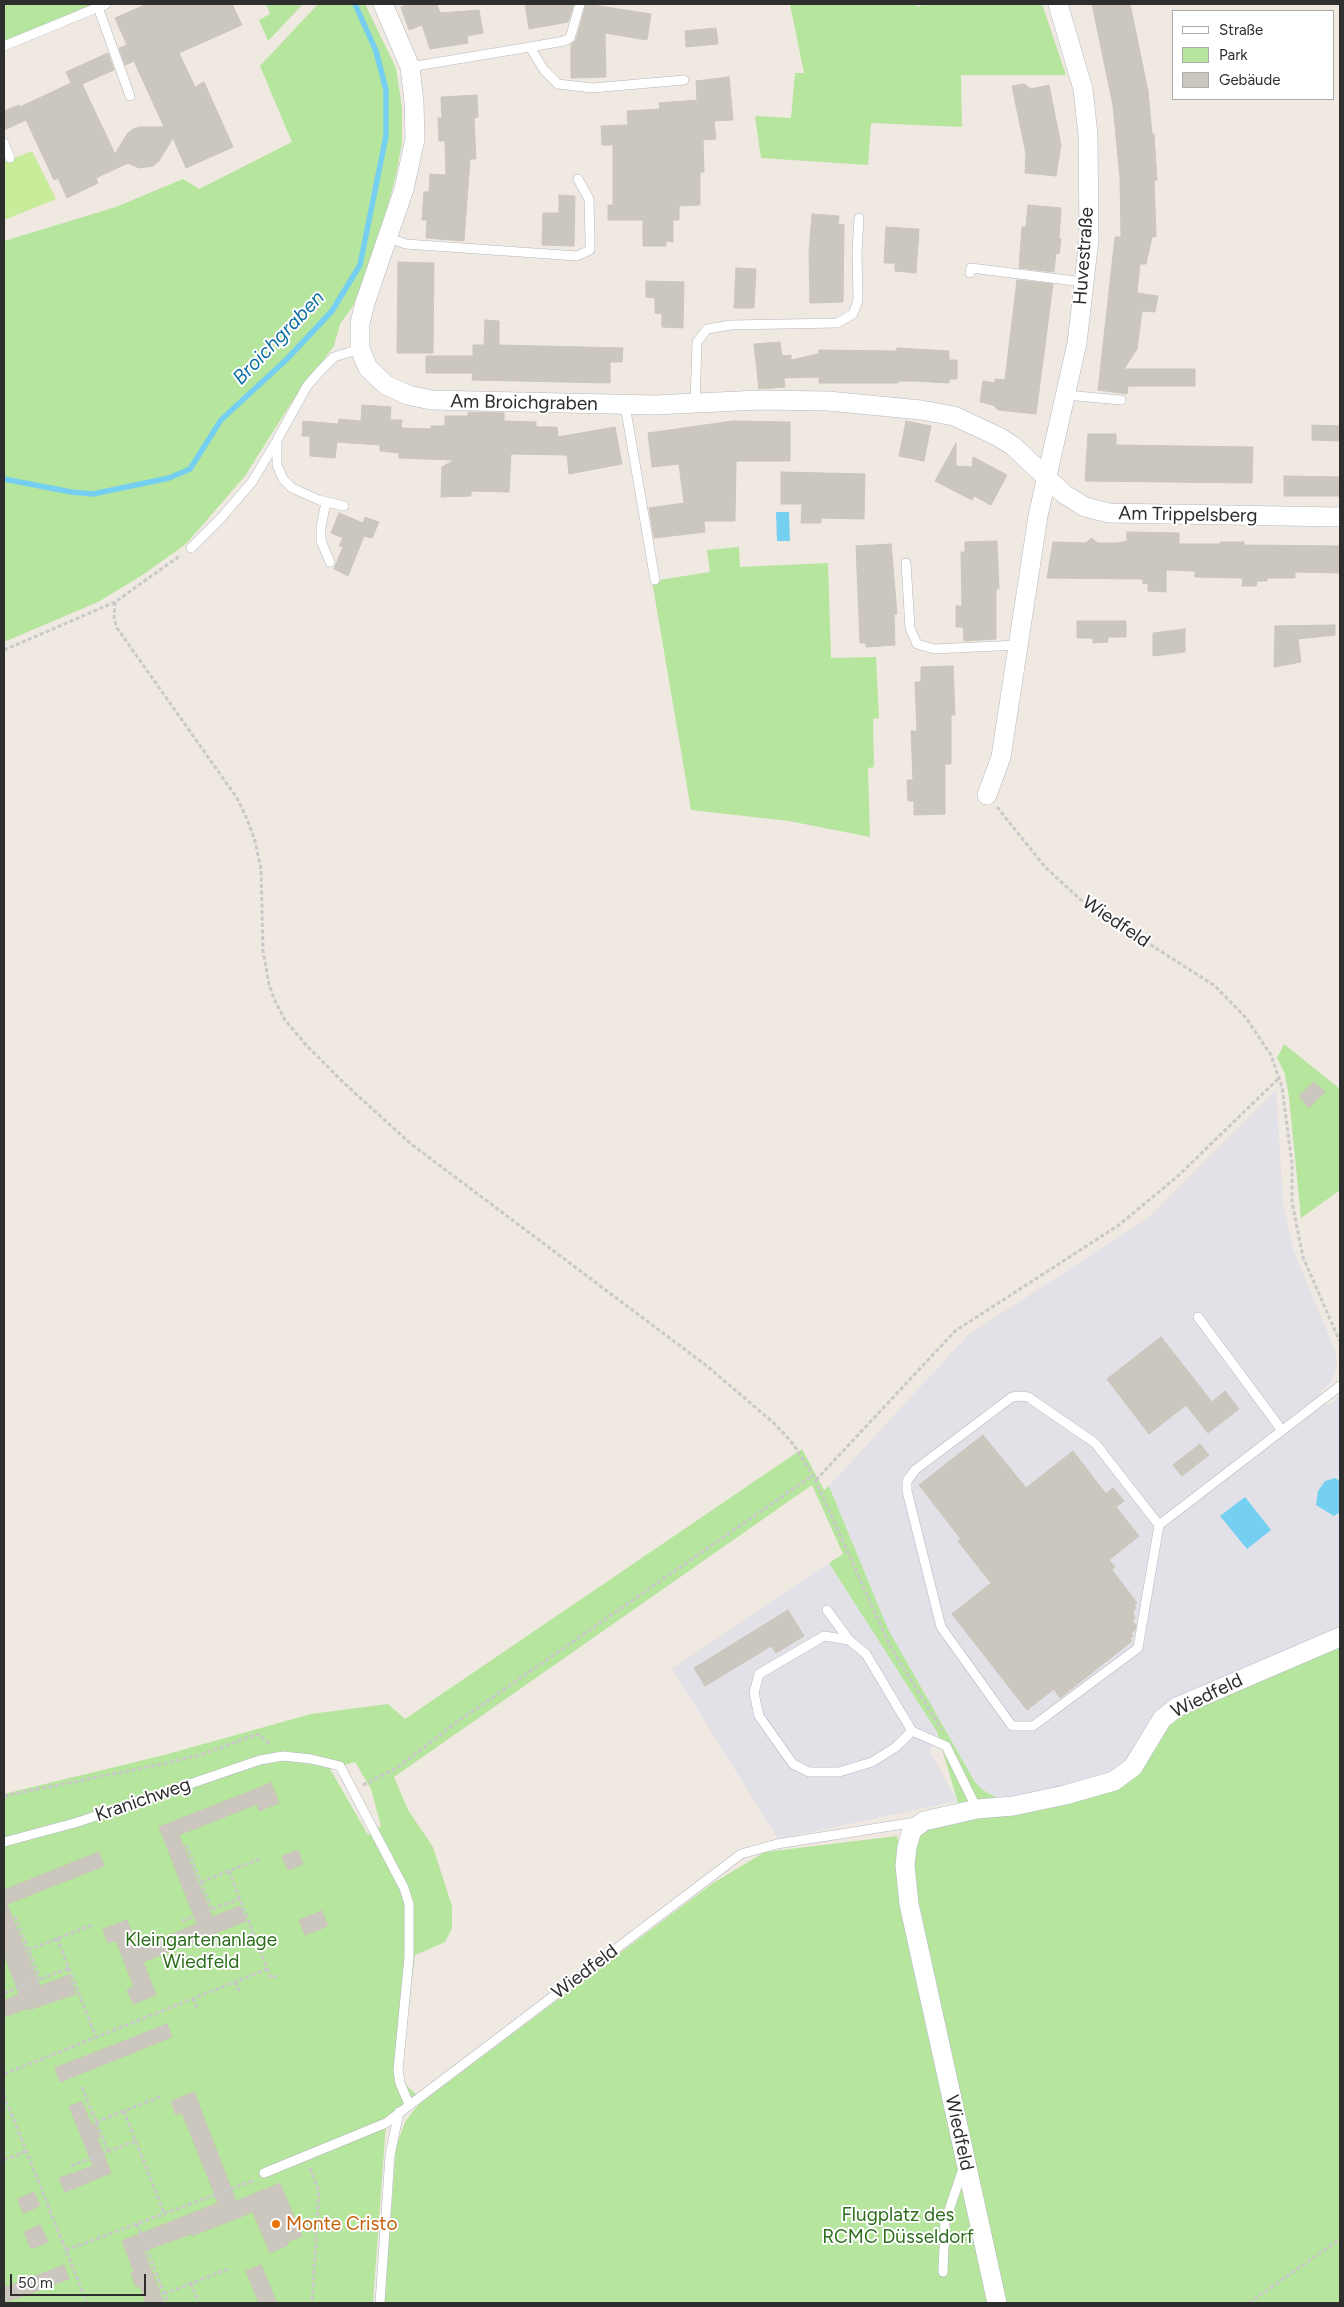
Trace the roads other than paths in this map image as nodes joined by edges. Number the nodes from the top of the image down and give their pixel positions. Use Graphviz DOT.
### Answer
graph roads {
  1 [pos="384,4"];
  2 [pos="580,4"];
  3 [pos="1058,4"];
  4 [pos="102,5"];
  5 [pos="4,46"];
  6 [pos="530,47"];
  7 [pos="410,67"];
  8 [pos="684,80"];
  9 [pos="130,96"];
  10 [pos="4,144"];
  11 [pos="10,158"];
  12 [pos="578,179"];
  13 [pos="859,218"];
  14 [pos="389,238"];
  15 [pos="970,273"];
  16 [pos="1083,282"];
  17 [pos="360,349"];
  18 [pos="1066,396"];
  19 [pos="1121,400"];
  20 [pos="695,404"];
  21 [pos="625,405"];
  22 [pos="277,440"];
  23 [pos="1047,478"];
  24 [pos="326,502"];
  25 [pos="344,506"];
  26 [pos="1340,518"];
  27 [pos="191,548"];
  28 [pos="330,562"];
  29 [pos="906,563"];
  30 [pos="655,580"];
  31 [pos="1018,645"];
  32 [pos="987,795"];
  33 [pos="1198,1317"];
  34 [pos="1340,1386"];
  35 [pos="1281,1430"];
  36 [pos="1160,1525"];
  37 [pos="827,1610"];
  38 [pos="1340,1637"];
  39 [pos="849,1640"];
  40 [pos="912,1731"];
  41 [pos="978,1810"];
  42 [pos="924,1821"];
  43 [pos="4,1842"];
  44 [pos="409,2104"];
  45 [pos="399,2112"];
  46 [pos="966,2162"];
  47 [pos="264,2173"];
  48 [pos="943,2272"];
  49 [pos="380,2303"];
  50 [pos="997,2303"];
  1 -- 7 [label="street, Am Broichgraben"];
  2 -- 6 [label="lane"];
  3 -- 16 [label="street, Huvestraße"];
  4 -- 5 [label="lane"];
  4 -- 9 [label="lane"];
  6 -- 7 [label="lane"];
  6 -- 8 [label="lane"];
  7 -- 14 [label="street, Am Broichgraben"];
  10 -- 11 [label="lane"];
  12 -- 14 [label="lane"];
  13 -- 20 [label="lane"];
  14 -- 17 [label="street, Am Broichgraben"];
  15 -- 16 [label="lane"];
  16 -- 18 [label="street, Huvestraße"];
  17 -- 21 [label="street, Am Broichgraben"];
  17 -- 22 [label="lane"];
  18 -- 19 [label="lane"];
  18 -- 23 [label="street, Huvestraße"];
  20 -- 21 [label="street, Am Broichgraben"];
  20 -- 23 [label="street, Am Broichgraben"];
  21 -- 30 [label="lane"];
  22 -- 24 [label="lane"];
  22 -- 27 [label="lane"];
  23 -- 26 [label="street, Am Trippelsberg"];
  23 -- 31 [label="street"];
  24 -- 25 [label="lane"];
  24 -- 28 [label="lane"];
  29 -- 31 [label="lane"];
  31 -- 32 [label="street"];
  33 -- 35 [label="lane"];
  34 -- 35 [label="lane"];
  35 -- 36 [label="lane"];
  36 -- 36 [label="lane"];
  37 -- 39 [label="lane"];
  38 -- 41 [label="street, Wiedfeld"];
  39 -- 40 [label="lane"];
  39 -- 40 [label="lane"];
  40 -- 41 [label="lane"];
  41 -- 42 [label="street, Wiedfeld"];
  42 -- 44 [label="lane, Wiedfeld"];
  42 -- 46 [label="street, Wiedfeld"];
  43 -- 44 [label="lane, Kranichweg"];
  44 -- 45 [label="lane, Wiedfeld"];
  45 -- 47 [label="lane, Wiedfeld"];
  45 -- 49 [label="lane"];
  46 -- 48 [label="lane"];
  46 -- 50 [label="street, Wiedfeld"];
}
